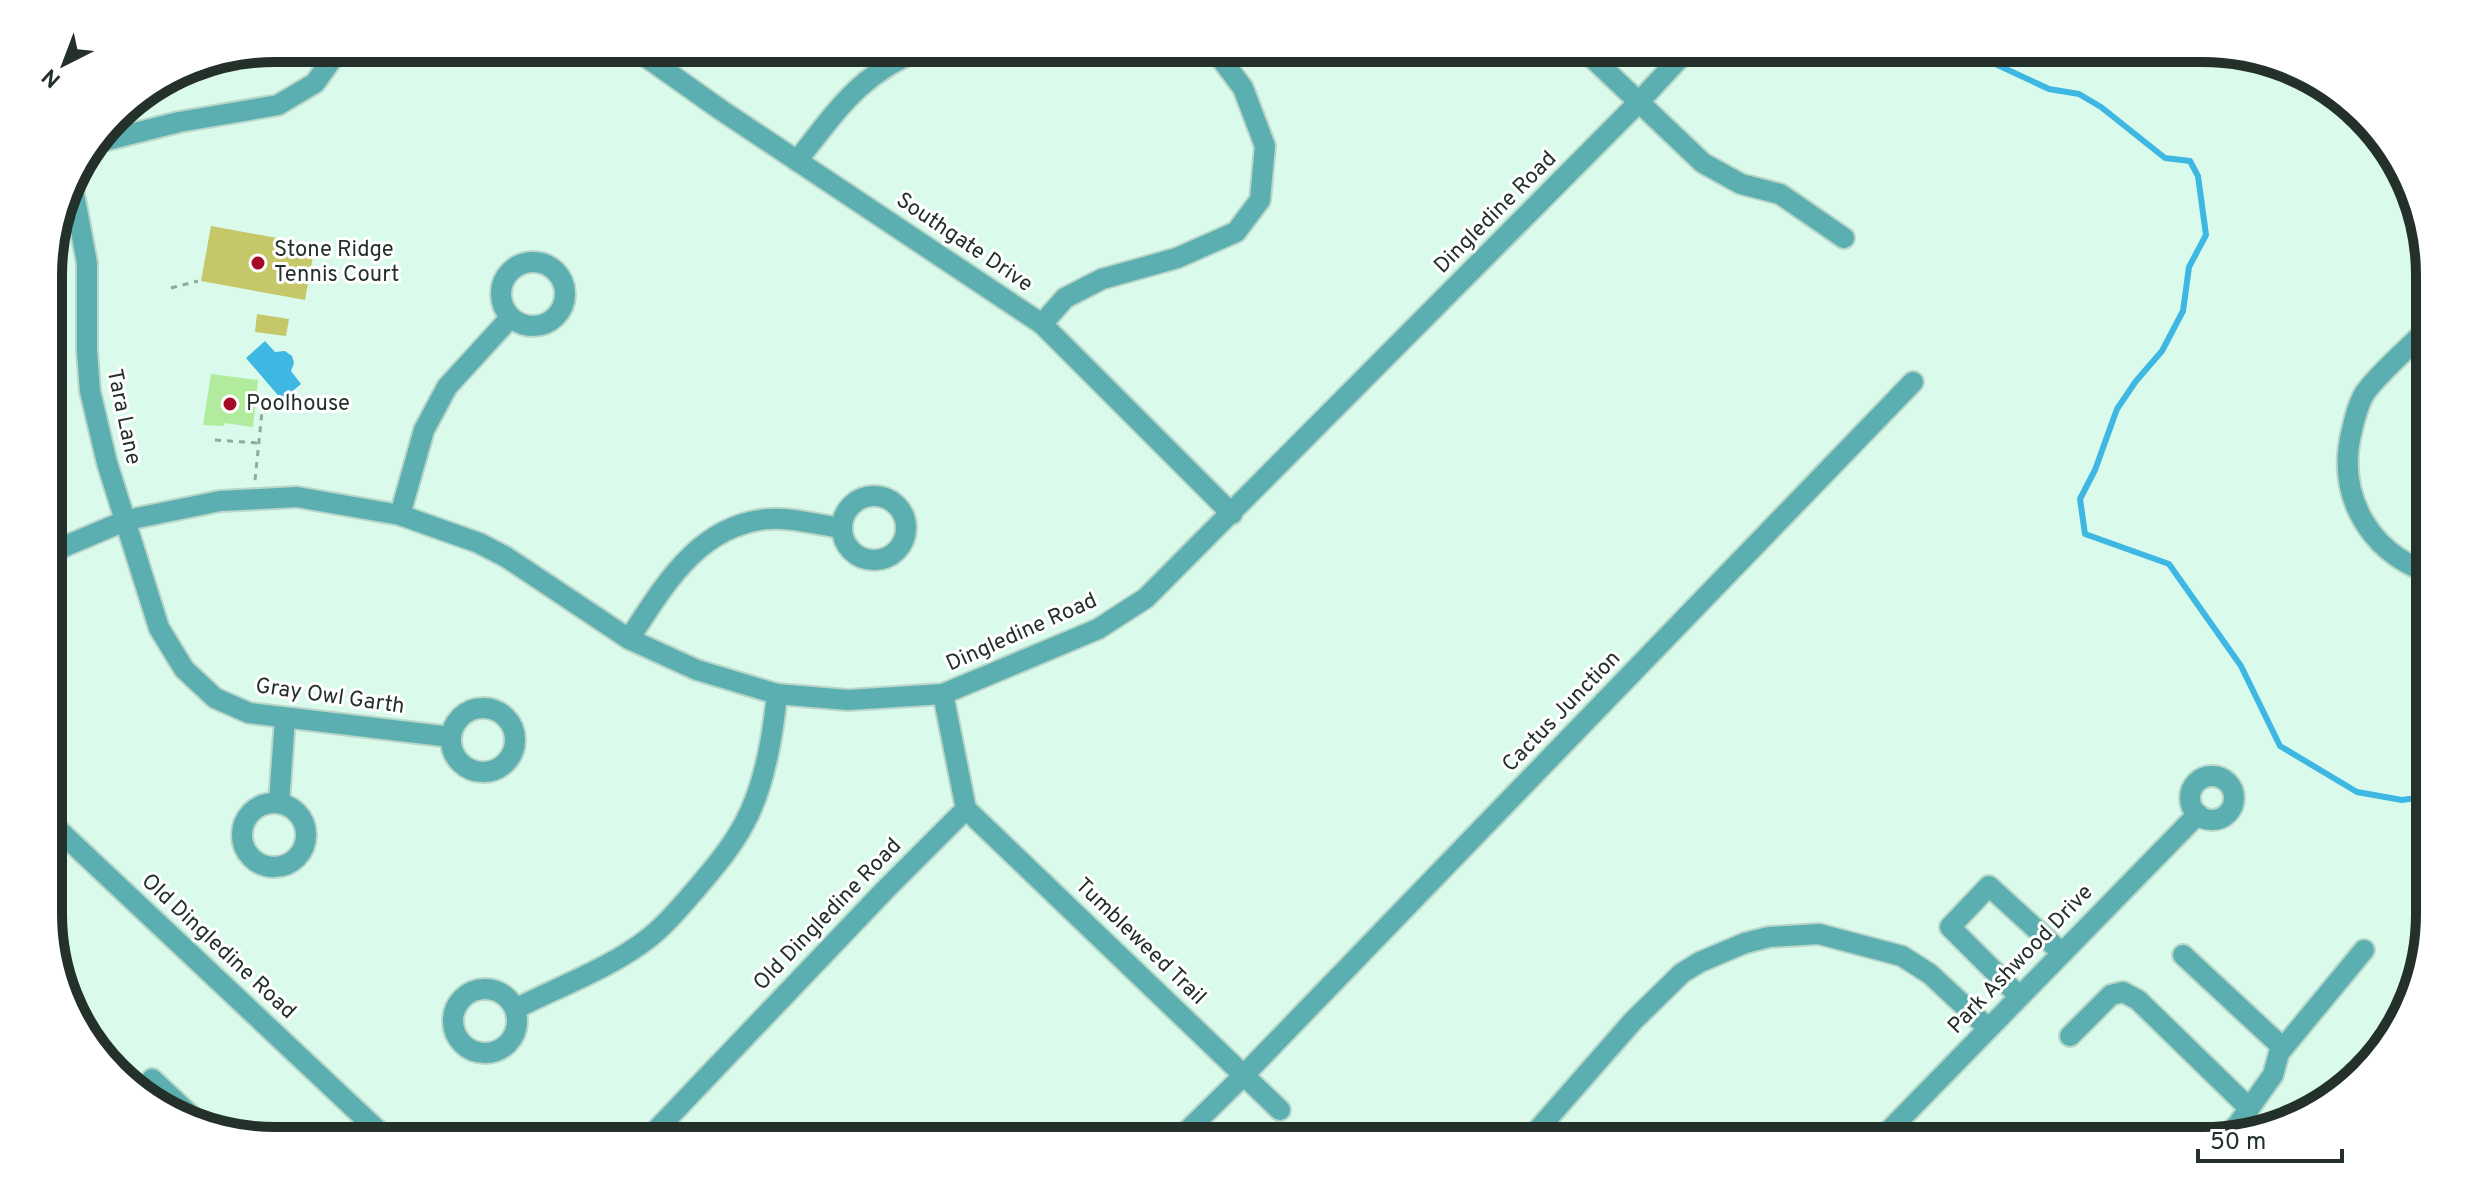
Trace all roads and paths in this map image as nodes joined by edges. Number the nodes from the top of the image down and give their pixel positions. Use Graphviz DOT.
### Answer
graph roads {
  1 [pos="330,62"];
  2 [pos="655,62"];
  3 [pos="895,62"];
  4 [pos="1224,62"];
  5 [pos="1596,62"];
  6 [pos="1676,62"];
  7 [pos="1638,103"];
  8 [pos="112,139"];
  9 [pos="797,161"];
  10 [pos="75,201"];
  11 [pos="1844,238"];
  12 [pos="198,281"];
  13 [pos="171,288"];
  14 [pos="510,318"];
  15 [pos="1042,324"];
  16 [pos="2416,340"];
  17 [pos="1913,382"];
  18 [pos="262,412"];
  19 [pos="215,440"];
  20 [pos="258,443"];
  21 [pos="255,484"];
  22 [pos="1232,514"];
  23 [pos="400,515"];
  24 [pos="127,520"];
  25 [pos="842,528"];
  26 [pos="62,548"];
  27 [pos="2416,566"];
  28 [pos="629,639"];
  29 [pos="777,694"];
  30 [pos="943,694"];
  31 [pos="285,718"];
  32 [pos="451,737"];
  33 [pos="279,803"];
  34 [pos="966,809"];
  35 [pos="2198,814"];
  36 [pos="62,833"];
  37 [pos="2364,950"];
  38 [pos="2061,952"];
  39 [pos="2183,955"];
  40 [pos="2019,996"];
  41 [pos="515,1009"];
  42 [pos="1988,1028"];
  43 [pos="2070,1036"];
  44 [pos="2283,1048"];
  45 [pos="1244,1075"];
  46 [pos="152,1079"];
  47 [pos="177,1103"];
  48 [pos="1280,1110"];
  49 [pos="2237,1123"];
  50 [pos="374,1127"];
  51 [pos="659,1127"];
  52 [pos="1191,1127"];
  53 [pos="1540,1127"];
  54 [pos="1893,1127"];
  1 -- 8 [label="street"];
  2 -- 9 [label="street, Southgate Drive"];
  3 -- 9 [label="street"];
  4 -- 15 [label="street"];
  5 -- 7 [label="street"];
  6 -- 7 [label="street, Dingledine Road"];
  7 -- 11 [label="street"];
  7 -- 22 [label="street, Dingledine Road"];
  9 -- 15 [label="street, Southgate Drive"];
  10 -- 24 [label="street, Tara Lane"];
  12 -- 13 [label="path"];
  14 -- 23 [label="street"];
  15 -- 22 [label="street, Southgate Drive"];
  16 -- 27 [label="street"];
  17 -- 45 [label="street, Cactus Junction"];
  18 -- 20 [label="path"];
  19 -- 20 [label="path"];
  20 -- 21 [label="path"];
  22 -- 30 [label="street, Dingledine Road"];
  23 -- 24 [label="street, Dingledine Road"];
  23 -- 28 [label="street, Dingledine Road"];
  24 -- 26 [label="street, Dingledine Road"];
  24 -- 31 [label="street, Gray Owl Garth"];
  25 -- 28 [label="street"];
  28 -- 29 [label="street, Dingledine Road"];
  29 -- 30 [label="street, Dingledine Road"];
  29 -- 41 [label="street"];
  30 -- 34 [label="street"];
  31 -- 32 [label="street, Gray Owl Garth"];
  31 -- 33 [label="street"];
  34 -- 45 [label="street, Tumbleweed Trail"];
  34 -- 51 [label="street, Old Dingledine Road"];
  35 -- 38 [label="street, Park Ashwood Drive"];
  36 -- 50 [label="street, Old Dingledine Road"];
  37 -- 44 [label="street"];
  38 -- 40 [label="street, Park Ashwood Drive"];
  38 -- 40 [label="street"];
  39 -- 44 [label="street"];
  40 -- 42 [label="street, Park Ashwood Drive"];
  42 -- 53 [label="street"];
  42 -- 54 [label="street, Park Ashwood Drive"];
  43 -- 49 [label="street"];
  44 -- 49 [label="street"];
  45 -- 48 [label="street, Tumbleweed Trail"];
  45 -- 52 [label="street, Cactus Junction"];
  46 -- 47 [label="street"];
}
